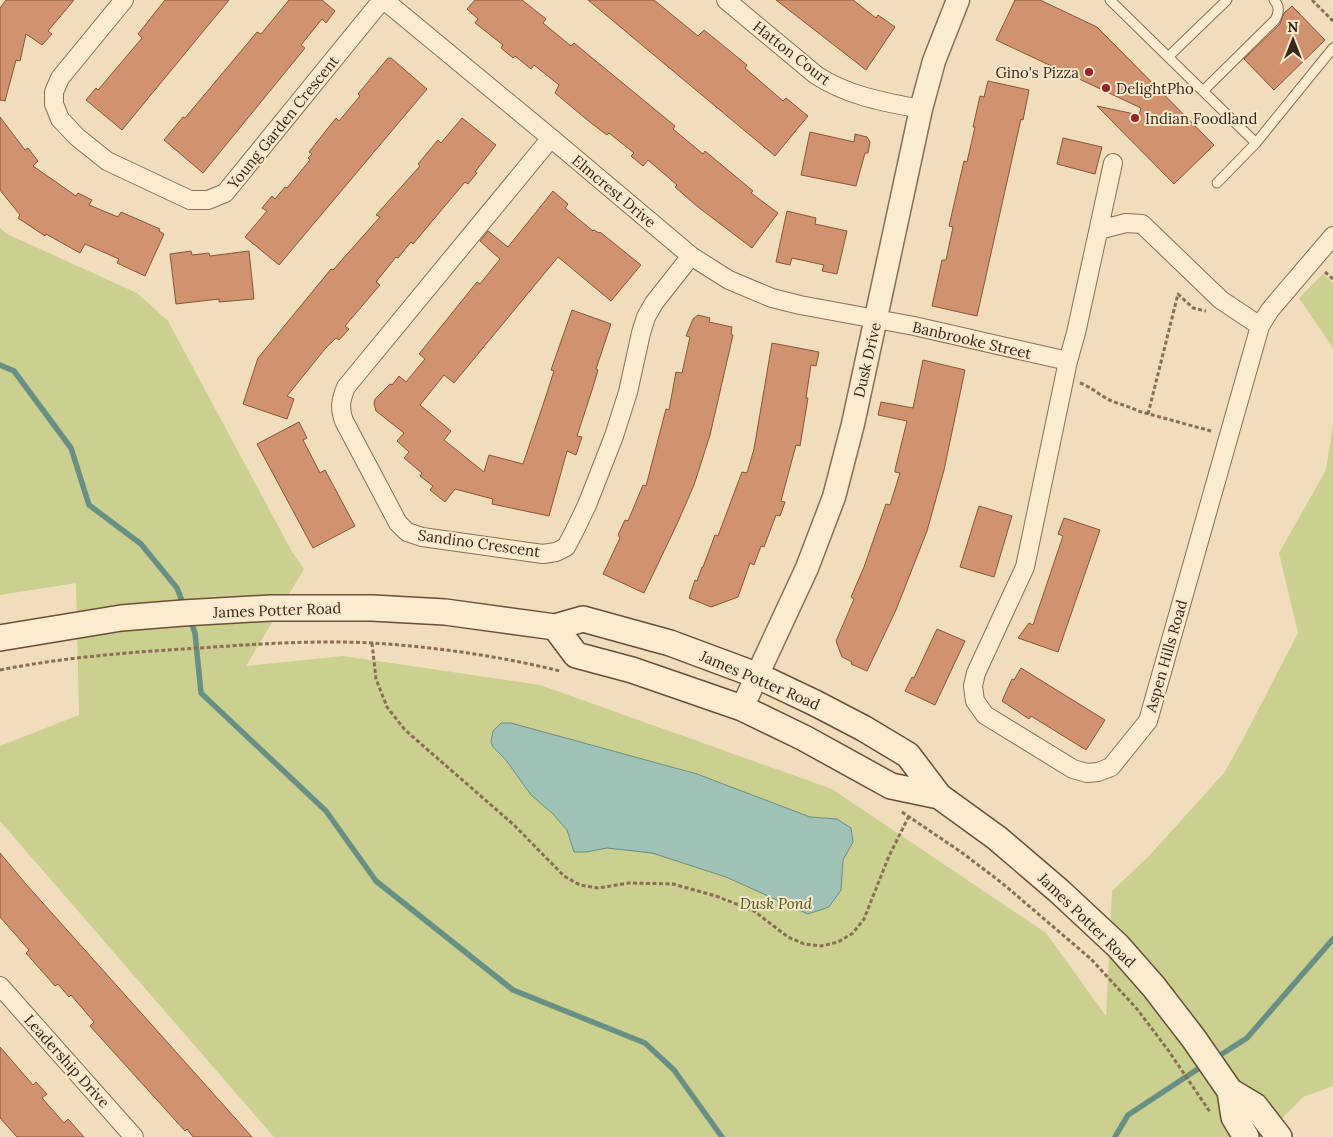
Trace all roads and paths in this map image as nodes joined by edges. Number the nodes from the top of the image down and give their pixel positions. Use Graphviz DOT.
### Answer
graph roads {
  1 [pos="124,0"];
  2 [pos="383,0"];
  3 [pos="726,0"];
  4 [pos="958,0"];
  5 [pos="1110,0"];
  6 [pos="1228,0"];
  7 [pos="1274,0"];
  8 [pos="1312,0"];
  9 [pos="1333,21"];
  10 [pos="1333,48"];
  11 [pos="1168,57"];
  12 [pos="1203,91"];
  13 [pos="921,109"];
  14 [pos="551,138"];
  15 [pos="1256,143"];
  16 [pos="1113,163"];
  17 [pos="1217,183"];
  18 [pos="1099,230"];
  19 [pos="1333,236"];
  20 [pos="691,256"];
  21 [pos="1212,309"];
  22 [pos="876,319"];
  23 [pos="1260,326"];
  24 [pos="1068,361"];
  25 [pos="1077,382"];
  26 [pos="1148,414"];
  27 [pos="1215,432"];
  28 [pos="555,626"];
  29 [pos="0,638"];
  30 [pos="372,643"];
  31 [pos="0,670"];
  32 [pos="562,671"];
  33 [pos="756,676"];
  34 [pos="742,708"];
  35 [pos="939,796"];
  36 [pos="901,811"];
  37 [pos="908,816"];
  38 [pos="0,986"];
  39 [pos="1225,1084"];
  40 [pos="1199,1096"];
  41 [pos="134,1137"];
  42 [pos="1246,1137"];
  43 [pos="1279,1137"];
  1 -- 2 [label="street, Young Garden Crescent"];
  2 -- 14 [label="street, Elmcrest Drive"];
  3 -- 13 [label="street, Hatton Court"];
  4 -- 13 [label="street, Dusk Drive"];
  5 -- 11 [label="lane"];
  6 -- 11 [label="lane"];
  7 -- 12 [label="lane"];
  8 -- 9 [label="path"];
  10 -- 15 [label="lane"];
  11 -- 12 [label="lane"];
  12 -- 15 [label="lane"];
  13 -- 22 [label="street, Dusk Drive"];
  14 -- 20 [label="street, Elmcrest Drive"];
  14 -- 20 [label="street, Sandino Crescent"];
  15 -- 17 [label="lane"];
  16 -- 18 [label="street, Aspen Hills Road"];
  18 -- 23 [label="street"];
  18 -- 24 [label="street, Aspen Hills Road"];
  19 -- 23 [label="street, Aspen Hills Road"];
  20 -- 22 [label="street, Elmcrest Drive"];
  21 -- 26 [label="path"];
  22 -- 24 [label="street, Banbrooke Street"];
  22 -- 33 [label="street, Dusk Drive"];
  23 -- 24 [label="street, Aspen Hills Road"];
  25 -- 26 [label="path"];
  26 -- 27 [label="path"];
  28 -- 29 [label="main road, James Potter Road"];
  28 -- 33 [label="main road, James Potter Road"];
  28 -- 34 [label="main road, James Potter Road"];
  30 -- 31 [label="path"];
  30 -- 32 [label="path"];
  30 -- 37 [label="path"];
  33 -- 34 [label="street, Dusk Drive"];
  33 -- 35 [label="main road, James Potter Road"];
  34 -- 35 [label="main road, James Potter Road"];
  35 -- 39 [label="main road, James Potter Road"];
  36 -- 37 [label="path"];
  37 -- 40 [label="path"];
  38 -- 41 [label="street, Leadership Drive"];
  39 -- 42 [label="main road, James Potter Road"];
  39 -- 43 [label="main road, James Potter Road"];
}
